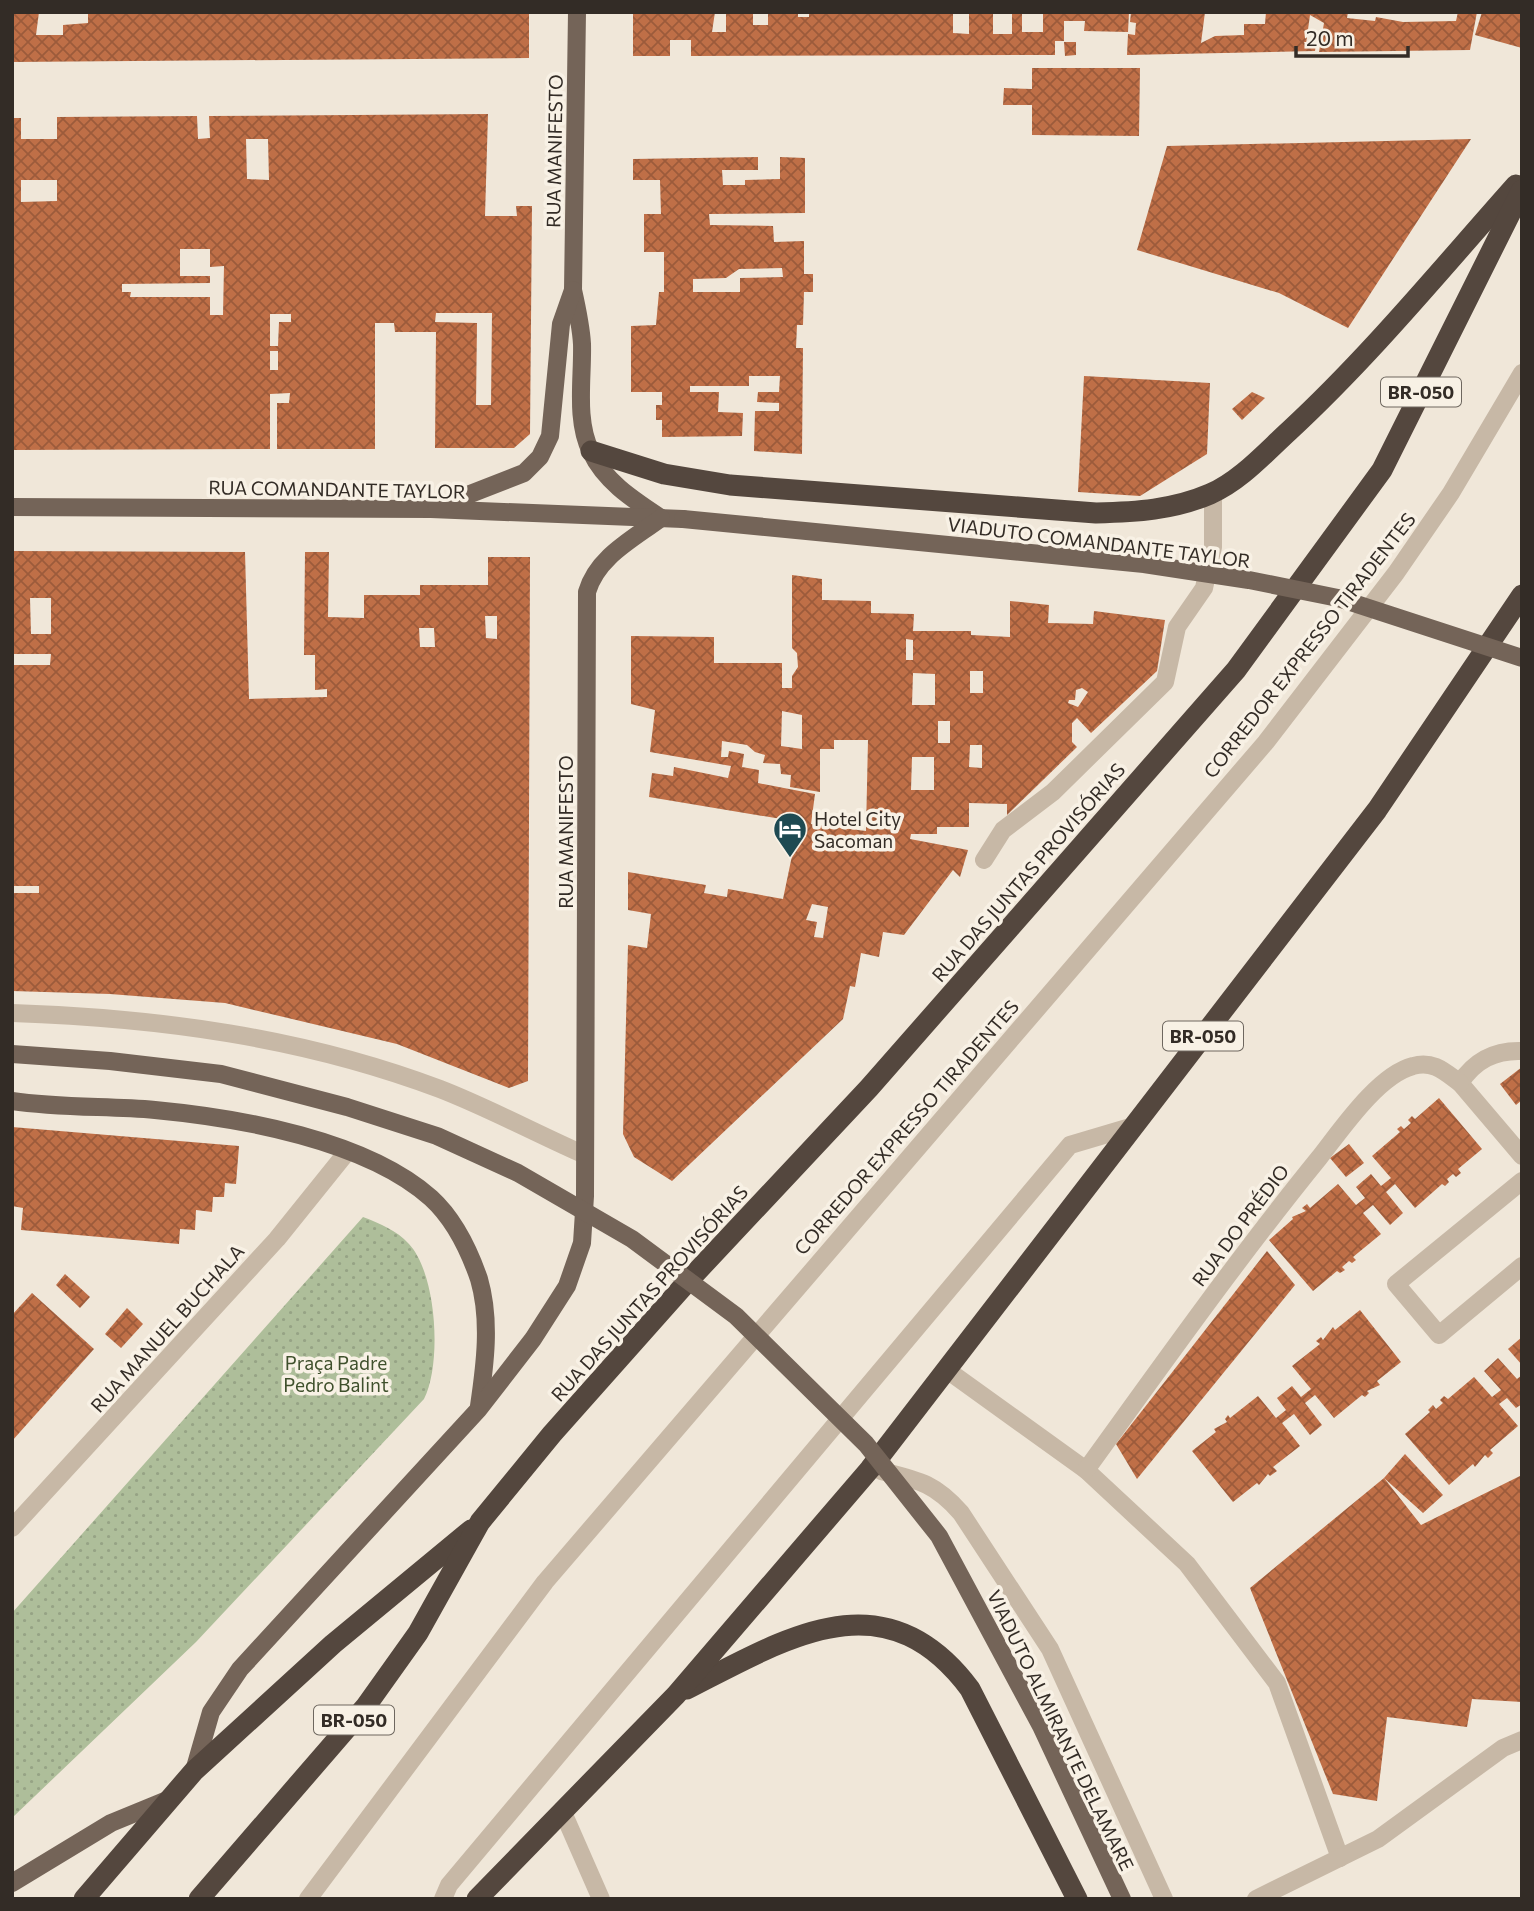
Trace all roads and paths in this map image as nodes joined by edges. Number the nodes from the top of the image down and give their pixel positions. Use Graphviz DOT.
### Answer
graph roads {
  1 [pos="577,12"];
  2 [pos="1522,178"];
  3 [pos="1522,190"];
  4 [pos="573,290"];
  5 [pos="1522,373"];
  6 [pos="591,451"];
  7 [pos="1213,493"];
  8 [pos="12,508"];
  9 [pos="431,509"];
  10 [pos="661,517"];
  11 [pos="1522,595"];
  12 [pos="1522,658"];
  13 [pos="984,860"];
  14 [pos="12,1013"];
  15 [pos="1522,1051"];
  16 [pos="12,1054"];
  17 [pos="1460,1083"];
  18 [pos="12,1101"];
  19 [pos="1134,1125"];
  20 [pos="347,1152"];
  21 [pos="585,1156"];
  22 [pos="1522,1156"];
  23 [pos="1522,1181"];
  24 [pos="1522,1266"];
  25 [pos="947,1370"];
  26 [pos="478,1410"];
  27 [pos="870,1469"];
  28 [pos="1086,1470"];
  29 [pos="480,1522"];
  30 [pos="12,1528"];
  31 [pos="676,1695"];
  32 [pos="1522,1740"];
  33 [pos="194,1771"];
  34 [pos="167,1800"];
  35 [pos="562,1810"];
  36 [pos="1340,1858"];
  37 [pos="12,1883"];
  38 [pos="84,1899"];
  39 [pos="199,1899"];
  40 [pos="308,1899"];
  41 [pos="443,1899"];
  42 [pos="477,1899"];
  43 [pos="601,1899"];
  44 [pos="1077,1899"];
  45 [pos="1122,1899"];
  46 [pos="1164,1899"];
  47 [pos="1255,1899"];
  1 -- 4 [label="main road, RUA MANIFESTO"];
  2 -- 7 [label="highway"];
  3 -- 29 [label="highway, RUA DAS JUNTAS PROVISÓRIAS / BR-050"];
  4 -- 6 [label="main road, RUA MANIFESTO"];
  4 -- 9 [label="main road, RUA MANIFESTO"];
  5 -- 40 [label="street, CORREDOR EXPRESSO TIRADENTES"];
  6 -- 7 [label="highway"];
  6 -- 10 [label="main road, RUA MANIFESTO"];
  7 -- 13 [label="street"];
  8 -- 9 [label="main road, RUA COMANDANTE TAYLOR"];
  9 -- 10 [label="main road, RUA COMANDANTE TAYLOR"];
  10 -- 12 [label="main road, VIADUTO COMANDANTE TAYLOR, bridge"];
  10 -- 21 [label="main road, RUA MANIFESTO"];
  11 -- 19 [label="highway, BR-050"];
  14 -- 21 [label="street"];
  15 -- 17 [label="street"];
  16 -- 45 [label="main road, VIADUTO ALMIRANTE DELAMARE, bridge"];
  17 -- 22 [label="street, RUA DO PRÉDIO"];
  17 -- 28 [label="street, RUA DO PRÉDIO"];
  18 -- 20 [label="main road"];
  19 -- 25 [label="highway, BR-050"];
  19 -- 41 [label="street"];
  20 -- 26 [label="main road"];
  20 -- 30 [label="street, RUA MANUEL BUCHALA"];
  21 -- 26 [label="main road, RUA MANIFESTO"];
  23 -- 24 [label="street"];
  25 -- 27 [label="highway, BR-050"];
  25 -- 28 [label="street"];
  26 -- 33 [label="main road"];
  27 -- 31 [label="highway, BR-050"];
  27 -- 46 [label="street"];
  28 -- 36 [label="street"];
  29 -- 33 [label="highway, RUA DAS JUNTAS PROVISÓRIAS"];
  29 -- 39 [label="highway, RUA DAS JUNTAS PROVISÓRIAS / BR-050"];
  31 -- 35 [label="highway, BR-050"];
  31 -- 44 [label="highway"];
  32 -- 36 [label="street"];
  33 -- 34 [label="highway, RUA DAS JUNTAS PROVISÓRIAS"];
  34 -- 37 [label="main road, RUA DAS JUNTAS PROVISÓRIAS"];
  34 -- 38 [label="highway"];
  35 -- 42 [label="highway, BR-050"];
  35 -- 43 [label="street"];
  36 -- 47 [label="street"];
}
